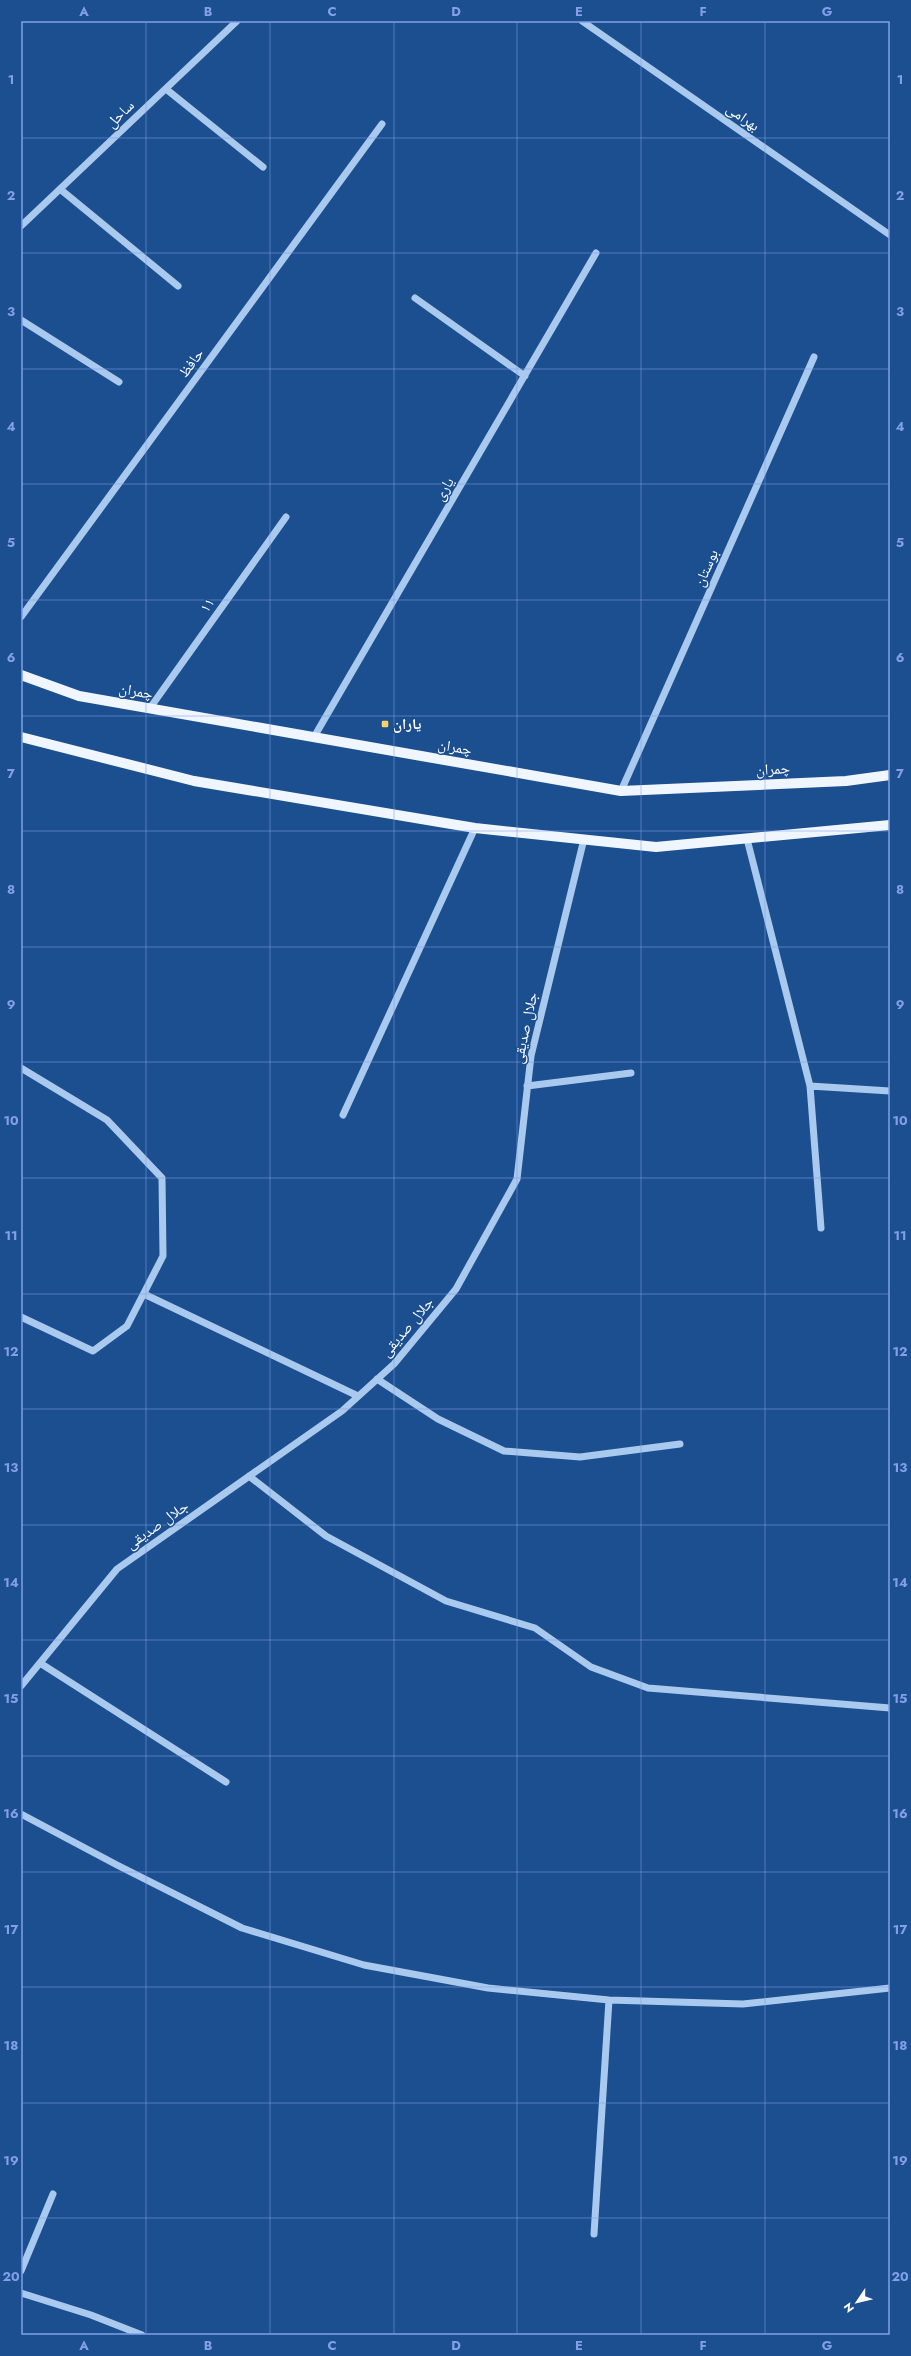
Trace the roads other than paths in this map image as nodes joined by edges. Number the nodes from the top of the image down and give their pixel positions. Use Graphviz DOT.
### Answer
graph roads {
  1 [pos="237,21"];
  2 [pos="582,21"];
  3 [pos="166,89"];
  4 [pos="382,124"];
  5 [pos="263,167"];
  6 [pos="60,189"];
  7 [pos="21,226"];
  8 [pos="890,235"];
  9 [pos="596,253"];
  10 [pos="178,286"];
  11 [pos="414,298"];
  12 [pos="21,320"];
  13 [pos="814,357"];
  14 [pos="525,376"];
  15 [pos="119,382"];
  16 [pos="286,517"];
  17 [pos="21,617"];
  18 [pos="21,674"];
  19 [pos="150,708"];
  20 [pos="21,737"];
  21 [pos="314,737"];
  22 [pos="890,775"];
  23 [pos="620,791"];
  24 [pos="890,825"];
  25 [pos="475,828"];
  26 [pos="584,839"];
  27 [pos="747,839"];
  28 [pos="21,1068"];
  29 [pos="631,1073"];
  30 [pos="527,1086"];
  31 [pos="810,1086"];
  32 [pos="890,1091"];
  33 [pos="343,1115"];
  34 [pos="821,1228"];
  35 [pos="144,1294"];
  36 [pos="21,1317"];
  37 [pos="377,1379"];
  38 [pos="358,1396"];
  39 [pos="680,1444"];
  40 [pos="249,1476"];
  41 [pos="40,1663"];
  42 [pos="21,1686"];
  43 [pos="890,1708"];
  44 [pos="226,1782"];
  45 [pos="21,1814"];
  46 [pos="890,1988"];
  47 [pos="609,2000"];
  48 [pos="53,2194"];
  49 [pos="594,2234"];
  50 [pos="21,2271"];
  51 [pos="21,2292"];
  52 [pos="142,2335"];
  1 -- 3 [label="street, ساحل"];
  2 -- 8 [label="street, بهرامی"];
  3 -- 5 [label="street"];
  3 -- 6 [label="street, ساحل"];
  4 -- 17 [label="street, حافظ"];
  6 -- 7 [label="street, ساحل"];
  6 -- 10 [label="street"];
  9 -- 14 [label="street, یاری"];
  11 -- 14 [label="street"];
  12 -- 15 [label="street"];
  13 -- 23 [label="street, بوستان"];
  14 -- 21 [label="street, یاری"];
  16 -- 19 [label="street, ۱۱"];
  18 -- 19 [label="main road, چمران"];
  19 -- 21 [label="main road, چمران"];
  20 -- 25 [label="main road"];
  21 -- 23 [label="main road, چمران"];
  22 -- 23 [label="main road, چمران"];
  24 -- 27 [label="main road"];
  25 -- 26 [label="main road"];
  25 -- 33 [label="street"];
  26 -- 27 [label="main road"];
  26 -- 30 [label="street, جلال صدیقی"];
  27 -- 31 [label="street"];
  28 -- 35 [label="street"];
  29 -- 30 [label="street"];
  30 -- 37 [label="street, جلال صدیقی"];
  31 -- 32 [label="street"];
  31 -- 34 [label="street"];
  35 -- 36 [label="street"];
  35 -- 38 [label="street"];
  37 -- 38 [label="street, جلال صدیقی"];
  37 -- 39 [label="street"];
  38 -- 40 [label="street, جلال صدیقی"];
  40 -- 41 [label="street, جلال صدیقی"];
  40 -- 43 [label="street"];
  41 -- 42 [label="street, جلال صدیقی"];
  41 -- 44 [label="street"];
  45 -- 47 [label="street"];
  46 -- 47 [label="street"];
  47 -- 49 [label="street"];
  48 -- 50 [label="street"];
  51 -- 52 [label="street"];
}
